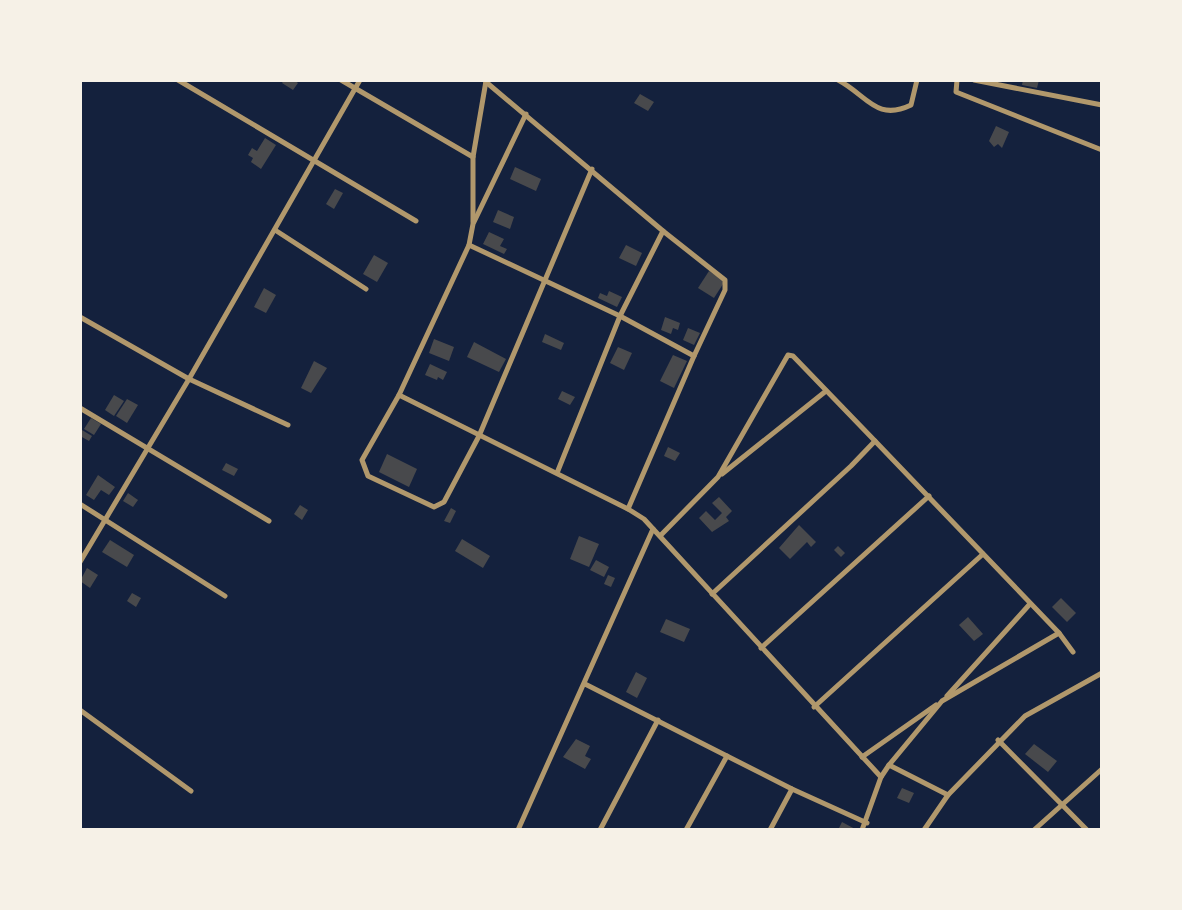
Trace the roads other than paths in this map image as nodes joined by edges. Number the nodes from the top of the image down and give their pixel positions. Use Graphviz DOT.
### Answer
graph roads {
  1 [pos="178,80"];
  2 [pos="341,80"];
  3 [pos="360,80"];
  4 [pos="838,80"];
  5 [pos="917,80"];
  6 [pos="957,80"];
  7 [pos="974,80"];
  8 [pos="486,81"];
  9 [pos="354,88"];
  10 [pos="1102,105"];
  11 [pos="526,114"];
  12 [pos="1102,150"];
  13 [pos="473,157"];
  14 [pos="315,161"];
  15 [pos="592,169"];
  16 [pos="416,221"];
  17 [pos="473,224"];
  18 [pos="275,230"];
  19 [pos="663,231"];
  20 [pos="469,245"];
  21 [pos="546,281"];
  22 [pos="366,289"];
  23 [pos="620,316"];
  24 [pos="80,317"];
  25 [pos="694,356"];
  26 [pos="189,379"];
  27 [pos="826,391"];
  28 [pos="399,395"];
  29 [pos="80,408"];
  30 [pos="288,425"];
  31 [pos="479,436"];
  32 [pos="875,441"];
  33 [pos="147,447"];
  34 [pos="557,473"];
  35 [pos="718,477"];
  36 [pos="929,496"];
  37 [pos="80,504"];
  38 [pos="628,509"];
  39 [pos="106,518"];
  40 [pos="269,521"];
  41 [pos="653,529"];
  42 [pos="660,536"];
  43 [pos="983,554"];
  44 [pos="80,562"];
  45 [pos="712,594"];
  46 [pos="225,596"];
  47 [pos="1029,605"];
  48 [pos="1059,633"];
  49 [pos="761,648"];
  50 [pos="1073,652"];
  51 [pos="1102,673"];
  52 [pos="585,684"];
  53 [pos="942,701"];
  54 [pos="814,707"];
  55 [pos="80,710"];
  56 [pos="658,720"];
  57 [pos="998,740"];
  58 [pos="727,756"];
  59 [pos="862,757"];
  60 [pos="889,765"];
  61 [pos="1102,769"];
  62 [pos="881,777"];
  63 [pos="792,789"];
  64 [pos="191,791"];
  65 [pos="948,795"];
  66 [pos="1061,805"];
  67 [pos="867,823"];
  68 [pos="518,830"];
  69 [pos="600,830"];
  70 [pos="686,830"];
  71 [pos="770,830"];
  72 [pos="862,830"];
  73 [pos="924,830"];
  74 [pos="1034,830"];
  75 [pos="1087,830"];
  1 -- 14 [label="street"];
  2 -- 9 [label="street"];
  3 -- 9 [label="street"];
  4 -- 5 [label="street"];
  6 -- 12 [label="street"];
  7 -- 10 [label="street"];
  8 -- 11 [label="street"];
  8 -- 13 [label="street"];
  9 -- 13 [label="street"];
  9 -- 14 [label="street"];
  11 -- 15 [label="street"];
  11 -- 17 [label="street"];
  13 -- 17 [label="street"];
  14 -- 16 [label="street"];
  14 -- 18 [label="street"];
  15 -- 19 [label="street"];
  15 -- 21 [label="street"];
  17 -- 20 [label="street"];
  18 -- 22 [label="street"];
  18 -- 26 [label="street"];
  19 -- 23 [label="street"];
  19 -- 25 [label="street"];
  20 -- 21 [label="street"];
  20 -- 28 [label="street"];
  21 -- 23 [label="street"];
  21 -- 31 [label="street"];
  23 -- 25 [label="street"];
  23 -- 34 [label="street"];
  24 -- 26 [label="street"];
  25 -- 38 [label="street"];
  26 -- 30 [label="street"];
  26 -- 33 [label="street"];
  27 -- 32 [label="street"];
  27 -- 35 [label="street"];
  27 -- 35 [label="street"];
  28 -- 31 [label="street"];
  28 -- 31 [label="street"];
  29 -- 33 [label="street"];
  31 -- 34 [label="street"];
  32 -- 36 [label="street"];
  32 -- 45 [label="street"];
  33 -- 39 [label="street"];
  33 -- 40 [label="street"];
  34 -- 38 [label="street"];
  35 -- 42 [label="street"];
  36 -- 43 [label="street"];
  36 -- 49 [label="street"];
  37 -- 39 [label="street"];
  38 -- 41 [label="street"];
  39 -- 44 [label="street"];
  39 -- 46 [label="street"];
  41 -- 42 [label="street"];
  41 -- 52 [label="street"];
  42 -- 45 [label="street"];
  43 -- 47 [label="street"];
  43 -- 54 [label="street"];
  45 -- 49 [label="street"];
  47 -- 48 [label="street"];
  47 -- 53 [label="street"];
  48 -- 50 [label="street"];
  48 -- 53 [label="street"];
  49 -- 54 [label="street"];
  51 -- 57 [label="street"];
  52 -- 56 [label="street"];
  52 -- 68 [label="street"];
  53 -- 59 [label="street"];
  53 -- 60 [label="street"];
  54 -- 59 [label="street"];
  55 -- 64 [label="street"];
  56 -- 58 [label="street"];
  56 -- 69 [label="street"];
  57 -- 65 [label="street"];
  57 -- 66 [label="street"];
  58 -- 63 [label="street"];
  58 -- 70 [label="street"];
  59 -- 62 [label="street"];
  60 -- 62 [label="street"];
  60 -- 65 [label="street"];
  61 -- 66 [label="street"];
  62 -- 67 [label="street"];
  63 -- 67 [label="street"];
  63 -- 71 [label="street"];
  65 -- 73 [label="street"];
  66 -- 74 [label="street"];
  66 -- 75 [label="street"];
  67 -- 72 [label="street"];
}
